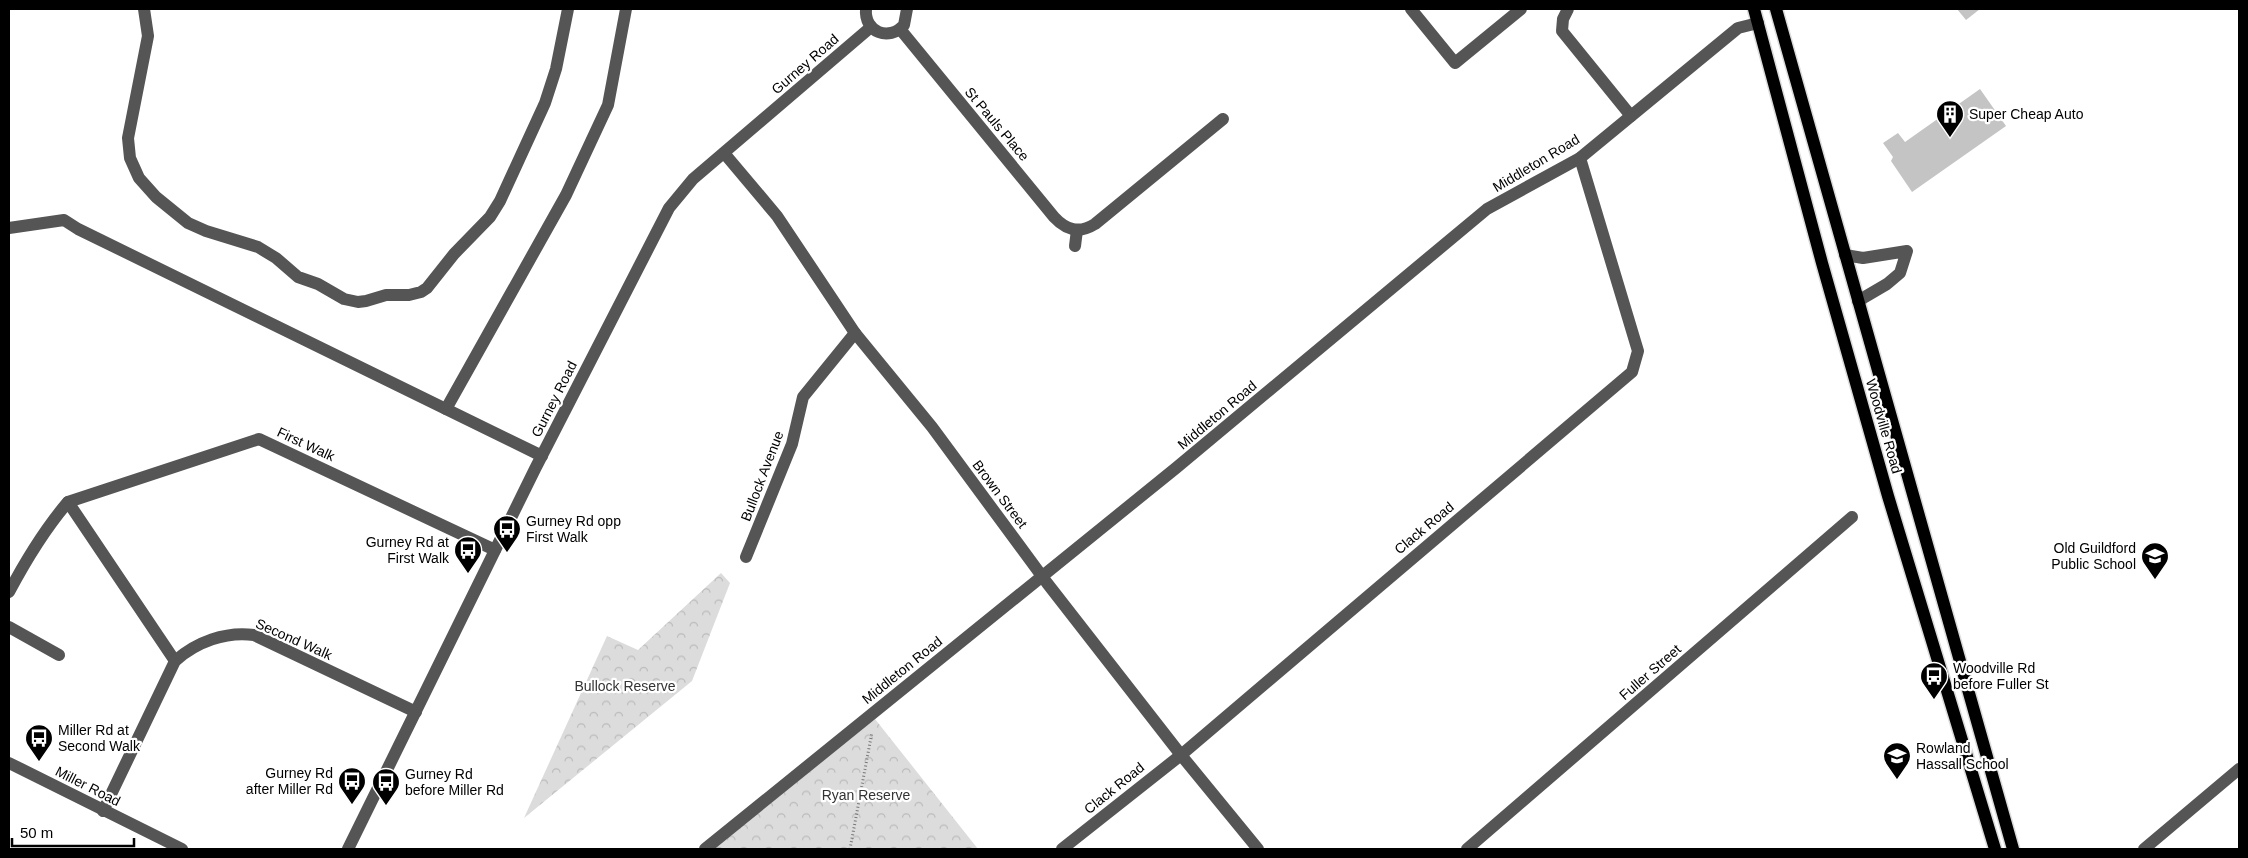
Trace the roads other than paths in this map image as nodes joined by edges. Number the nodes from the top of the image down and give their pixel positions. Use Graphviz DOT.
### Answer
graph roads {
  1 [pos="144,9"];
  2 [pos="568,9"];
  3 [pos="626,9"];
  4 [pos="866,9"];
  5 [pos="906,9"];
  6 [pos="1411,9"];
  7 [pos="1522,9"];
  8 [pos="1568,9"];
  9 [pos="1754,9"];
  10 [pos="1776,9"];
  11 [pos="1758,23"];
  12 [pos="870,27"];
  13 [pos="900,29"];
  14 [pos="1631,116"];
  15 [pos="1223,119"];
  16 [pos="724,153"];
  17 [pos="1580,158"];
  18 [pos="9,228"];
  19 [pos="1077,230"];
  20 [pos="1075,246"];
  21 [pos="1845,255"];
  22 [pos="1858,301"];
  23 [pos="855,333"];
  24 [pos="446,408"];
  25 [pos="542,456"];
  26 [pos="68,502"];
  27 [pos="1852,517"];
  28 [pos="495,550"];
  29 [pos="746,557"];
  30 [pos="1042,576"];
  31 [pos="9,592"];
  32 [pos="9,627"];
  33 [pos="59,655"];
  34 [pos="176,661"];
  35 [pos="416,712"];
  36 [pos="1181,755"];
  37 [pos="9,763"];
  38 [pos="2239,769"];
  39 [pos="103,811"];
  40 [pos="182,849"];
  41 [pos="348,849"];
  42 [pos="705,849"];
  43 [pos="1062,849"];
  44 [pos="1258,849"];
  45 [pos="1467,849"];
  46 [pos="1995,849"];
  47 [pos="2013,849"];
  48 [pos="2144,849"];
  1 -- 2 [label="street"];
  3 -- 24 [label="street"];
  4 -- 12 [label="street"];
  5 -- 13 [label="street"];
  6 -- 7 [label="street"];
  8 -- 14 [label="street"];
  9 -- 11 [label="main road, Woodville Road"];
  10 -- 21 [label="main road, Woodville Road"];
  11 -- 14 [label="street, Middleton Road"];
  11 -- 46 [label="main road, Woodville Road"];
  12 -- 13 [label="street"];
  12 -- 16 [label="street, Gurney Road"];
  13 -- 19 [label="street, St Pauls Place"];
  14 -- 17 [label="street, Middleton Road"];
  15 -- 19 [label="street"];
  16 -- 23 [label="street, Brown Street"];
  16 -- 25 [label="street, Gurney Road"];
  17 -- 30 [label="street, Middleton Road"];
  17 -- 36 [label="street, Clack Road"];
  18 -- 24 [label="street"];
  19 -- 20 [label="street"];
  21 -- 22 [label="main road, Woodville Road"];
  21 -- 22 [label="street"];
  22 -- 47 [label="main road, Woodville Road"];
  23 -- 29 [label="street, Bullock Avenue"];
  23 -- 30 [label="street, Brown Street"];
  24 -- 25 [label="street"];
  25 -- 28 [label="street, Gurney Road"];
  26 -- 28 [label="street, First Walk"];
  26 -- 31 [label="street"];
  26 -- 34 [label="street"];
  27 -- 45 [label="street, Fuller Street"];
  28 -- 35 [label="street, Gurney Road"];
  30 -- 36 [label="street, Brown Street"];
  30 -- 42 [label="street, Middleton Road"];
  32 -- 33 [label="street"];
  34 -- 35 [label="street, Second Walk"];
  34 -- 39 [label="street, Second Walk"];
  35 -- 41 [label="street, Gurney Road"];
  36 -- 43 [label="street, Clack Road"];
  36 -- 44 [label="street, Brown Street"];
  37 -- 39 [label="street, Miller Road"];
  38 -- 48 [label="street"];
  39 -- 40 [label="street, Miller Road"];
}
